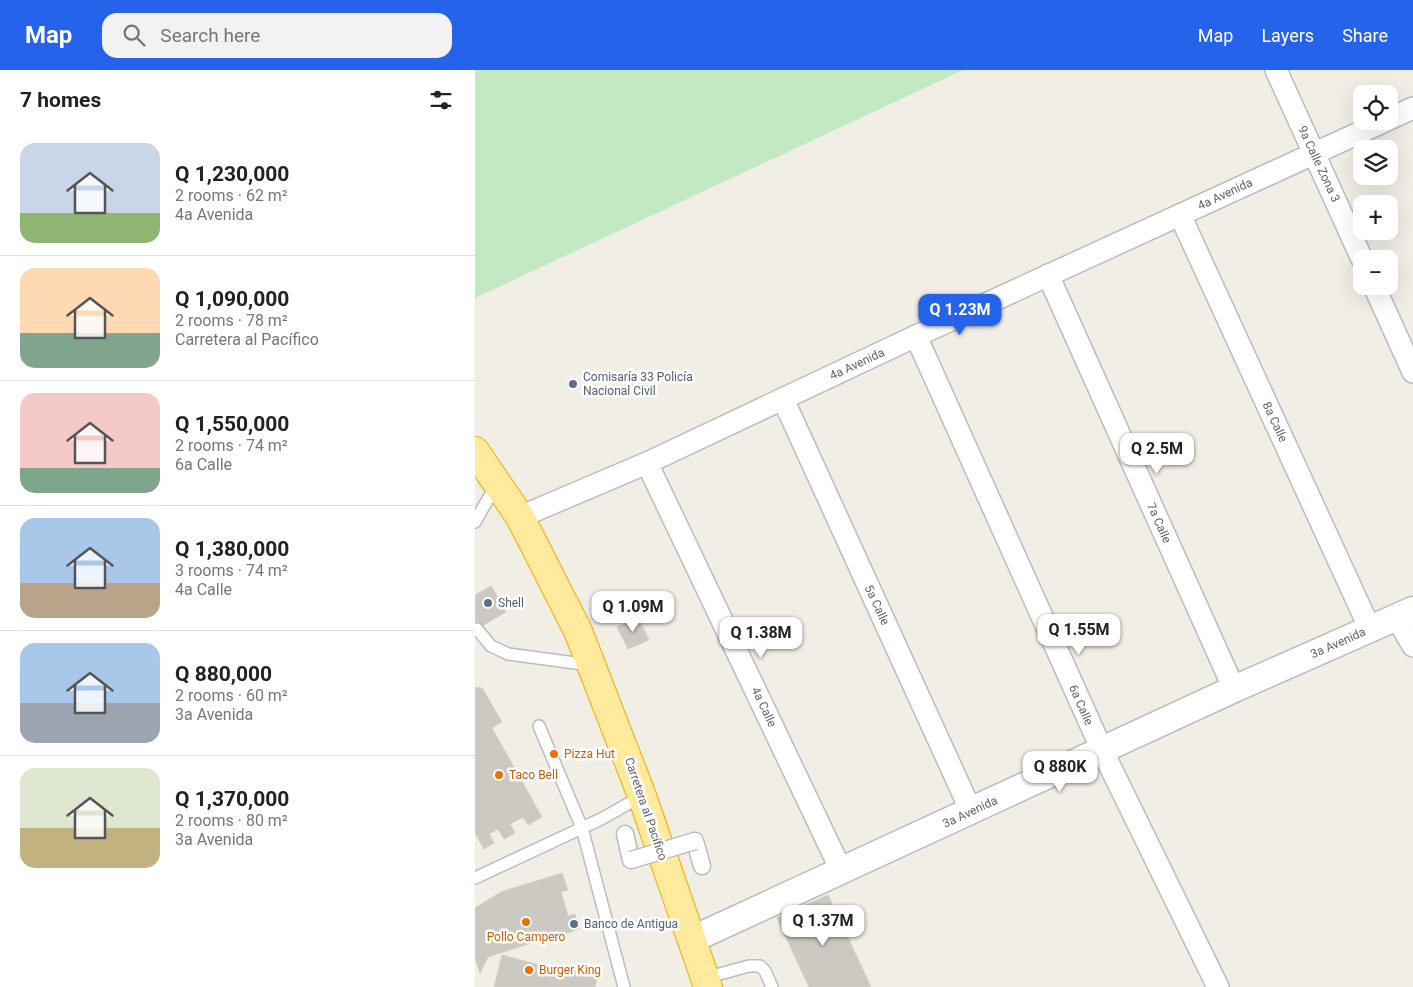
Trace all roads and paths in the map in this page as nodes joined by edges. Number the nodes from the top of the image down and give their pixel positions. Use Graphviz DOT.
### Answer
graph roads {
  1 [pos="1276,70"];
  2 [pos="1413,108"];
  3 [pos="1398,116"];
  4 [pos="1366,130"];
  5 [pos="1314,154"];
  6 [pos="1180,215"];
  7 [pos="1358,250"];
  8 [pos="1048,275"];
  9 [pos="1378,295"];
  10 [pos="916,336"];
  11 [pos="1413,372"];
  12 [pos="783,399"];
  13 [pos="647,463"];
  14 [pos="484,469"];
  15 [pos="520,517"];
  16 [pos="475,522"];
  17 [pos="1405,614"];
  18 [pos="477,629"];
  19 [pos="1370,629"];
  20 [pos="1413,646"];
  21 [pos="592,665"];
  22 [pos="1234,690"];
  23 [pos="539,726"];
  24 [pos="1102,750"];
  25 [pos="642,796"];
  26 [pos="971,811"];
  27 [pos="582,828"];
  28 [pos="625,834"];
  29 [pos="702,866"];
  30 [pos="841,870"];
  31 [pos="475,878"];
  32 [pos="691,940"];
  33 [pos="706,983"];
  34 [pos="625,987"];
  35 [pos="772,987"];
  36 [pos="1219,987"];
  1 -- 5 [label="street, 9a Calle Zona 3"];
  2 -- 3 [label="street"];
  4 -- 5 [label="street, 4a Avenida"];
  5 -- 6 [label="street, 4a Avenida"];
  5 -- 7 [label="street, 9a Calle Zona 3"];
  6 -- 8 [label="street, 4a Avenida"];
  6 -- 19 [label="street, 8a Calle"];
  8 -- 10 [label="street, 4a Avenida"];
  8 -- 22 [label="street, 7a Calle"];
  9 -- 11 [label="street"];
  10 -- 12 [label="street, 4a Avenida"];
  10 -- 24 [label="street, 6a Calle"];
  12 -- 13 [label="street, 4a Avenida"];
  12 -- 26 [label="street, 5a Calle"];
  13 -- 15 [label="street, 4a Avenida"];
  13 -- 30 [label="street, 4a Calle"];
  14 -- 15 [label="highway, Carretera al Pacífico"];
  14 -- 16 [label="lane"];
  15 -- 21 [label="highway, Carretera al Pacífico"];
  17 -- 19 [label="street, 3a Avenida"];
  17 -- 20 [label="street"];
  18 -- 21 [label="lane"];
  19 -- 22 [label="street, 3a Avenida"];
  21 -- 25 [label="highway, Carretera al Pacífico"];
  22 -- 24 [label="street, 3a Avenida"];
  23 -- 27 [label="lane"];
  24 -- 26 [label="street, 3a Avenida"];
  24 -- 36 [label="street, 6a Calle"];
  25 -- 27 [label="lane"];
  25 -- 32 [label="highway, Carretera al Pacífico"];
  26 -- 30 [label="street, 3a Avenida"];
  27 -- 31 [label="lane"];
  27 -- 34 [label="lane"];
  28 -- 29 [label="street, bridge"];
  30 -- 32 [label="street, 3a Avenida"];
  32 -- 33 [label="highway, Carretera al Pacífico"];
  33 -- 35 [label="lane"];
}
